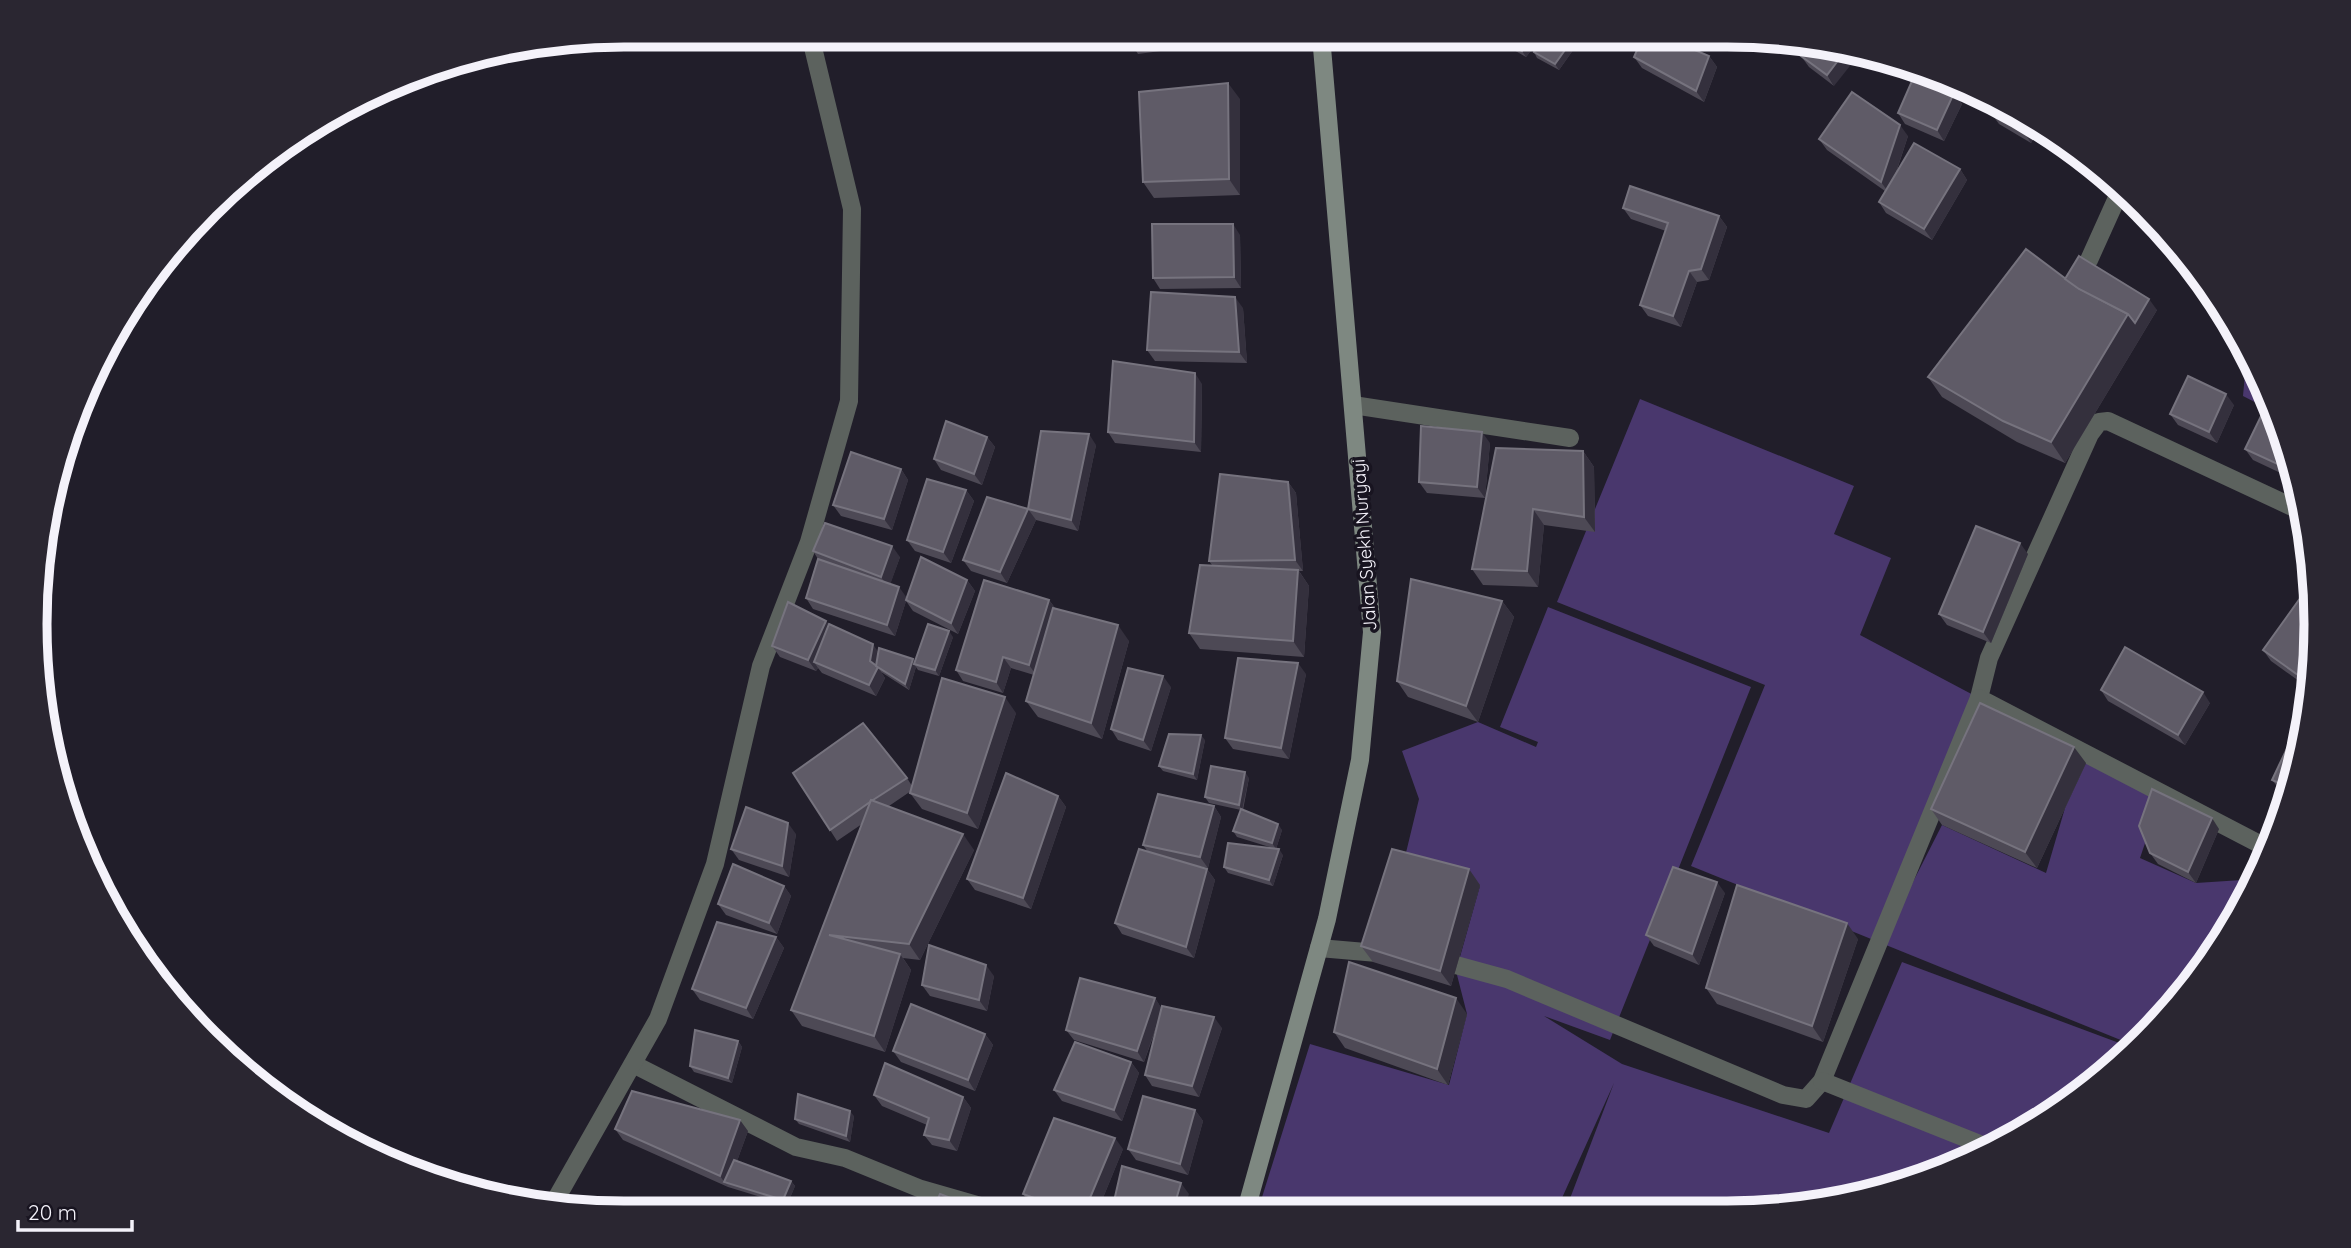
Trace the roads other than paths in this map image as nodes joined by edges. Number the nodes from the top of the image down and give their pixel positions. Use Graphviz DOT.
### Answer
graph roads {
  1 [pos="813,47"];
  2 [pos="1322,47"];
  3 [pos="2116,199"];
  4 [pos="2089,260"];
  5 [pos="1353,405"];
  6 [pos="1570,438"];
  7 [pos="2292,507"];
  8 [pos="1979,698"];
  9 [pos="2260,844"];
  10 [pos="1319,948"];
  11 [pos="645,1070"];
  12 [pos="1822,1081"];
  13 [pos="1978,1143"];
  14 [pos="921,1189"];
  15 [pos="558,1197"];
  16 [pos="916,1201"];
  17 [pos="963,1201"];
  18 [pos="1249,1201"];
  1 -- 11 [label="street"];
  2 -- 5 [label="main road, Jalan Syekh Nuryayi"];
  3 -- 4 [label="street"];
  5 -- 6 [label="street"];
  5 -- 10 [label="main road, Jalan Syekh Nuryayi"];
  7 -- 8 [label="street"];
  8 -- 9 [label="street"];
  8 -- 12 [label="street"];
  10 -- 12 [label="street"];
  10 -- 18 [label="main road, Jalan Syekh Nuryayi"];
  11 -- 14 [label="street"];
  11 -- 15 [label="street"];
  12 -- 13 [label="street"];
  14 -- 16 [label="street"];
  14 -- 17 [label="street"];
}
